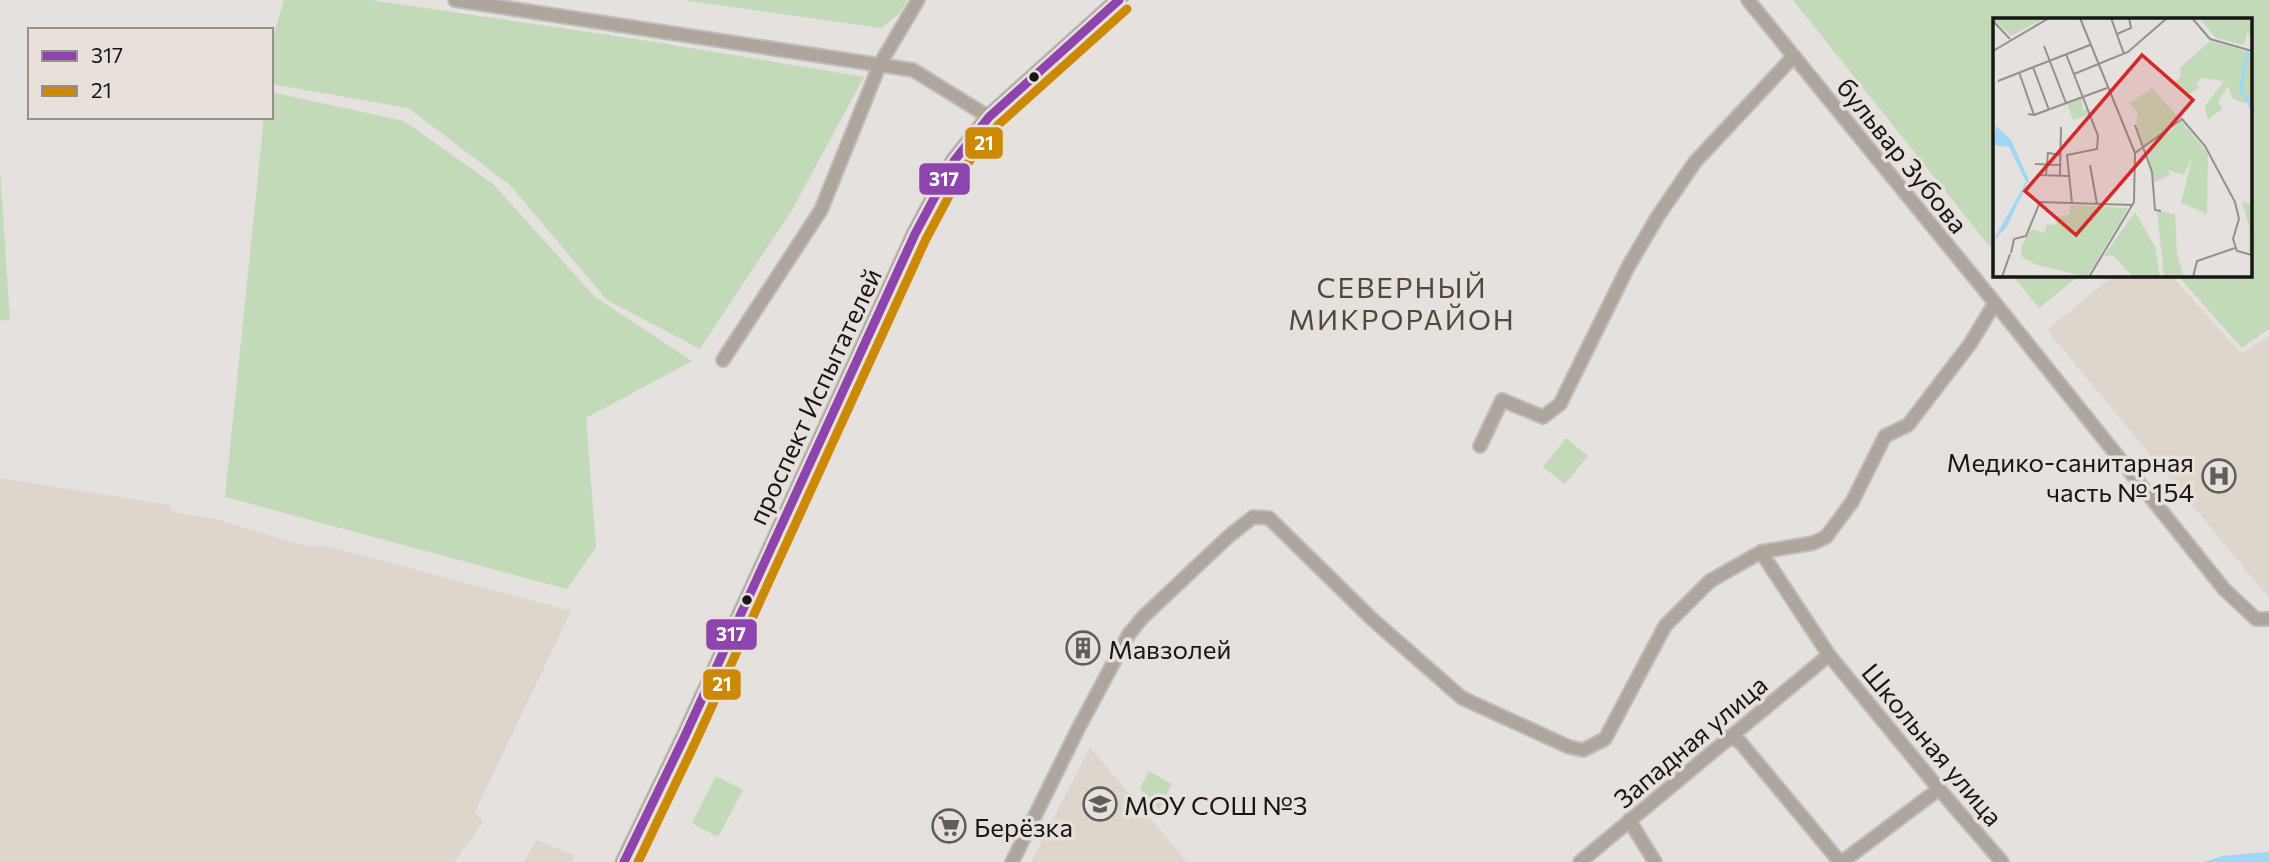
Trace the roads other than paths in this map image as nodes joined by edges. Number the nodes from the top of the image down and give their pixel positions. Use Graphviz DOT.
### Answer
graph roads {
  1 [pos="455,0"];
  2 [pos="918,0"];
  3 [pos="1118,0"];
  4 [pos="1748,0"];
  5 [pos="1794,57"];
  6 [pos="880,64"];
  7 [pos="989,117"];
  8 [pos="1995,303"];
  9 [pos="723,360"];
  10 [pos="1480,446"];
  11 [pos="1761,552"];
  12 [pos="2269,619"];
  13 [pos="1829,655"];
  14 [pos="1729,737"];
  15 [pos="1939,789"];
  16 [pos="1629,820"];
  17 [pos="624,862"];
  18 [pos="1012,862"];
  19 [pos="1580,862"];
  20 [pos="1655,862"];
  21 [pos="1841,862"];
  22 [pos="2002,862"];
  1 -- 6 [label="street"];
  2 -- 6 [label="street"];
  3 -- 7 [label="main road, проспект Испытателей"];
  4 -- 5 [label="street, бульвар Зубова"];
  5 -- 8 [label="street, бульвар Зубова"];
  5 -- 10 [label="street"];
  6 -- 7 [label="street"];
  6 -- 9 [label="street"];
  7 -- 17 [label="main road, проспект Испытателей"];
  8 -- 11 [label="street"];
  8 -- 12 [label="street, бульвар Зубова"];
  11 -- 13 [label="street, Школьная улица"];
  11 -- 18 [label="street"];
  13 -- 14 [label="street, Западная улица"];
  13 -- 15 [label="street, Школьная улица"];
  14 -- 16 [label="street, Западная улица"];
  14 -- 21 [label="street"];
  15 -- 21 [label="street"];
  15 -- 22 [label="street, Школьная улица"];
  16 -- 19 [label="street, Западная улица"];
  16 -- 20 [label="street"];
}
